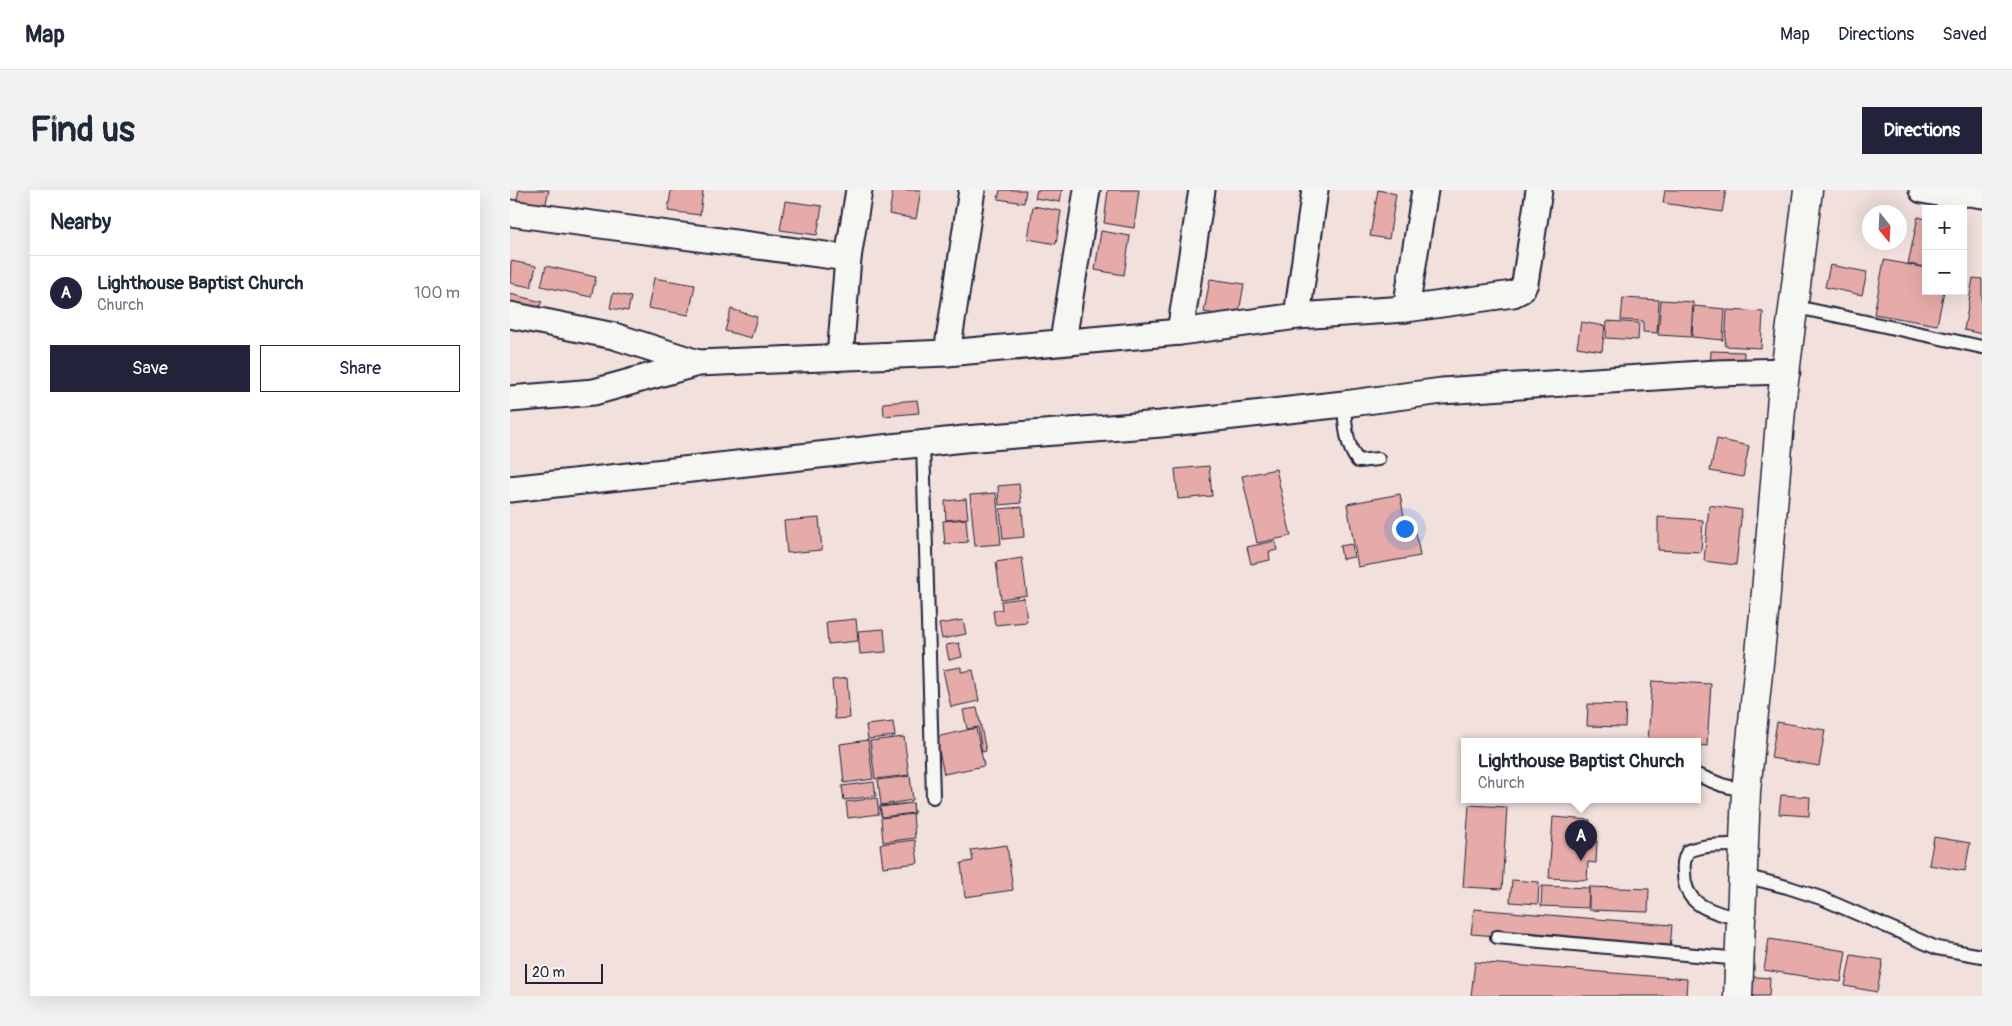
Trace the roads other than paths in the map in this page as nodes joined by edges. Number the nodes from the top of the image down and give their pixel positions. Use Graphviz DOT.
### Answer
graph roads {
  1 [pos="859,190"];
  2 [pos="972,190"];
  3 [pos="1087,190"];
  4 [pos="1202,190"];
  5 [pos="1316,190"];
  6 [pos="1426,190"];
  7 [pos="1538,190"];
  8 [pos="1808,190"];
  9 [pos="1922,190"];
  10 [pos="1982,195"];
  11 [pos="510,213"];
  12 [pos="848,258"];
  13 [pos="1792,306"];
  14 [pos="1406,309"];
  15 [pos="510,316"];
  16 [pos="1297,316"];
  17 [pos="1180,332"];
  18 [pos="1063,341"];
  19 [pos="1982,347"];
  20 [pos="947,353"];
  21 [pos="840,357"];
  22 [pos="698,363"];
  23 [pos="1787,371"];
  24 [pos="510,399"];
  25 [pos="1344,404"];
  26 [pos="922,444"];
  27 [pos="1378,459"];
  28 [pos="510,490"];
  29 [pos="1701,777"];
  30 [pos="1746,790"];
  31 [pos="933,797"];
  32 [pos="1744,845"];
  33 [pos="1744,876"];
  34 [pos="1741,920"];
  35 [pos="1497,937"];
  36 [pos="1982,956"];
  37 [pos="1740,959"];
  38 [pos="1738,996"];
  1 -- 12 [label="street"];
  2 -- 20 [label="street"];
  3 -- 18 [label="street"];
  4 -- 17 [label="street"];
  5 -- 16 [label="street"];
  6 -- 14 [label="street"];
  7 -- 14 [label="street"];
  8 -- 13 [label="main road"];
  9 -- 10 [label="street"];
  11 -- 12 [label="street"];
  12 -- 21 [label="street"];
  13 -- 19 [label="lane"];
  13 -- 23 [label="main road"];
  14 -- 16 [label="street"];
  15 -- 22 [label="street"];
  16 -- 17 [label="street"];
  17 -- 18 [label="street"];
  18 -- 20 [label="street"];
  20 -- 21 [label="street"];
  21 -- 22 [label="street"];
  22 -- 24 [label="street"];
  23 -- 25 [label="street"];
  23 -- 30 [label="main road"];
  25 -- 26 [label="street"];
  25 -- 27 [label="lane"];
  26 -- 28 [label="street"];
  26 -- 31 [label="lane"];
  29 -- 30 [label="lane"];
  30 -- 32 [label="main road"];
  32 -- 33 [label="main road"];
  32 -- 34 [label="lane"];
  33 -- 34 [label="main road"];
  33 -- 36 [label="lane"];
  34 -- 37 [label="main road"];
  35 -- 37 [label="lane"];
  37 -- 38 [label="main road"];
}
